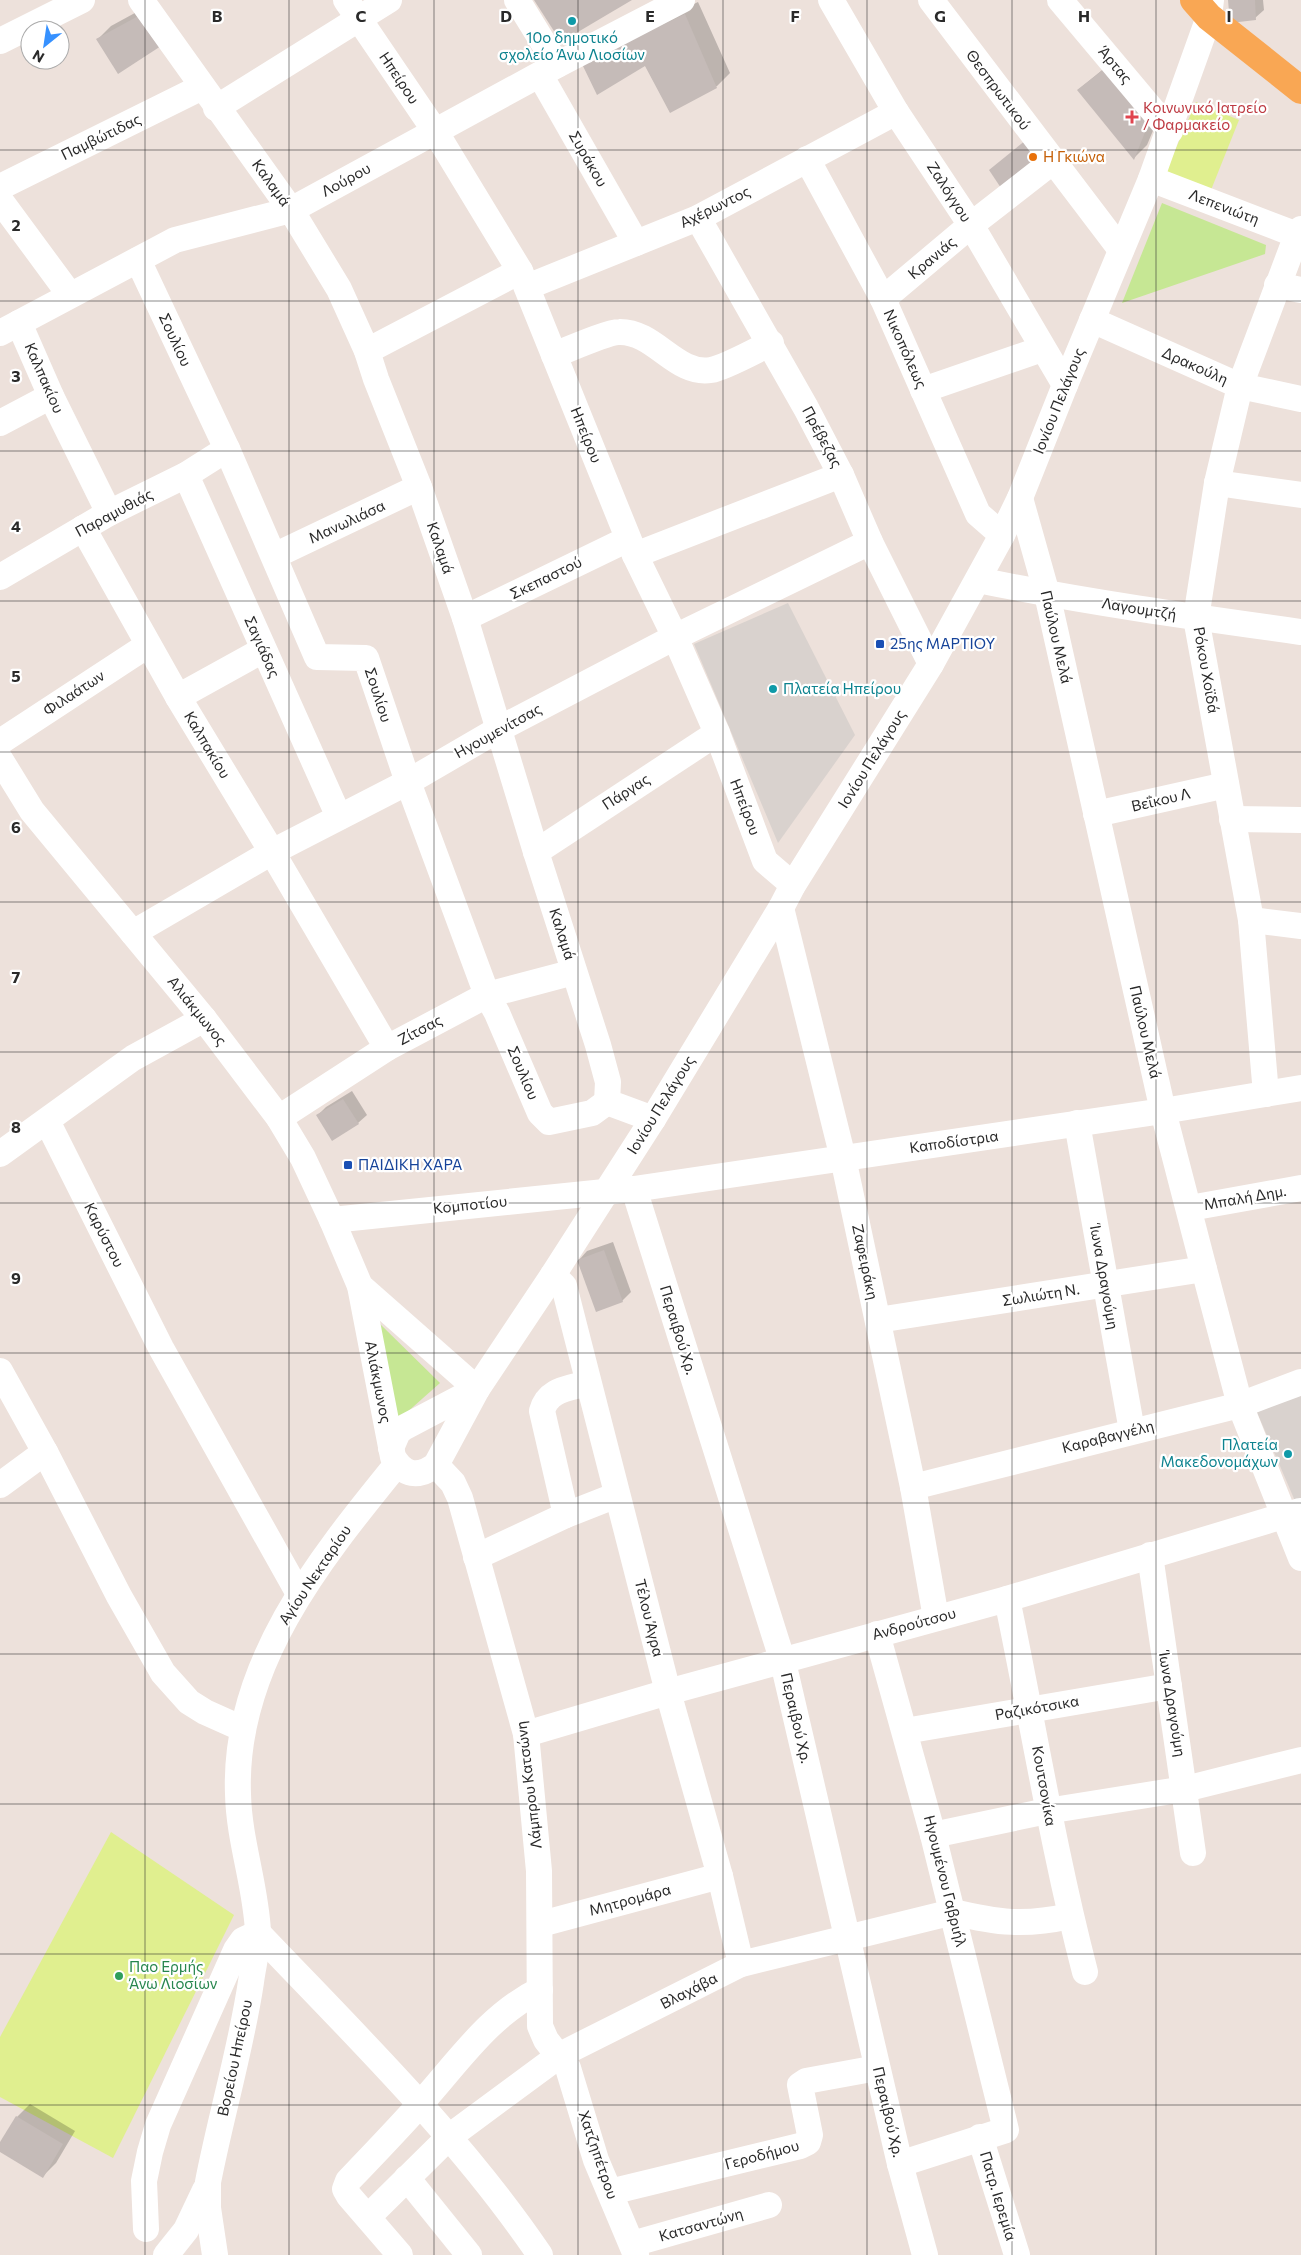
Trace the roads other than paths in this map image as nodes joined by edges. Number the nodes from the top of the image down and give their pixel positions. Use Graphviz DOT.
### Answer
graph roads {
  1 [pos="82,0"];
  2 [pos="141,0"];
  3 [pos="389,0"];
  4 [pos="517,0"];
  5 [pos="682,0"];
  6 [pos="830,0"];
  7 [pos="931,0"];
  8 [pos="1060,0"];
  9 [pos="1205,5"];
  10 [pos="352,9"];
  11 [pos="0,41"];
  12 [pos="548,70"];
  13 [pos="1301,90"];
  14 [pos="209,97"];
  15 [pos="896,112"];
  16 [pos="1170,130"];
  17 [pos="435,131"];
  18 [pos="808,160"];
  19 [pos="1052,162"];
  20 [pos="1151,179"];
  21 [pos="0,187"];
  22 [pos="0,200"];
  23 [pos="291,210"];
  24 [pos="698,218"];
  25 [pos="971,225"];
  26 [pos="1299,232"];
  27 [pos="636,243"];
  28 [pos="1121,250"];
  29 [pos="138,260"];
  30 [pos="523,279"];
  31 [pos="1289,288"];
  32 [pos="70,295"];
  33 [pos="883,299"];
  34 [pos="1092,320"];
  35 [pos="9,328"];
  36 [pos="770,343"];
  37 [pos="1042,348"];
  38 [pos="367,351"];
  39 [pos="554,355"];
  40 [pos="1065,385"];
  41 [pos="1240,386"];
  42 [pos="923,390"];
  43 [pos="50,396"];
  44 [pos="1301,399"];
  45 [pos="0,423"];
  46 [pos="227,449"];
  47 [pos="186,475"];
  48 [pos="841,475"];
  49 [pos="1218,483"];
  50 [pos="419,487"];
  51 [pos="1301,495"];
  52 [pos="1020,498"];
  53 [pos="109,513"];
  54 [pos="83,528"];
  55 [pos="1002,536"];
  56 [pos="870,542"];
  57 [pos="631,547"];
  58 [pos="274,556"];
  59 [pos="0,577"];
  60 [pos="978,580"];
  61 [pos="1047,594"];
  62 [pos="465,618"];
  63 [pos="1196,618"];
  64 [pos="1301,632"];
  65 [pos="675,637"];
  66 [pos="148,645"];
  67 [pos="263,650"];
  68 [pos="931,664"];
  69 [pos="178,697"];
  70 [pos="499,729"];
  71 [pos="717,733"];
  72 [pos="1,757"];
  73 [pos="408,782"];
  74 [pos="1226,785"];
  75 [pos="1096,814"];
  76 [pos="339,817"];
  77 [pos="1232,819"];
  78 [pos="1301,820"];
  79 [pos="272,852"];
  80 [pos="536,852"];
  81 [pos="793,885"];
  82 [pos="781,908"];
  83 [pos="1251,920"];
  84 [pos="1301,926"];
  85 [pos="133,933"];
  86 [pos="574,972"];
  87 [pos="487,995"];
  88 [pos="204,1019"];
  89 [pos="387,1048"];
  90 [pos="1301,1088"];
  91 [pos="1266,1094"];
  92 [pos="607,1102"];
  93 [pos="1163,1111"];
  94 [pos="279,1118"];
  95 [pos="653,1119"];
  96 [pos="47,1121"];
  97 [pos="1077,1123"];
  98 [pos="0,1154"];
  99 [pos="843,1158"];
  100 [pos="1301,1188"];
  101 [pos="634,1189"];
  102 [pos="607,1190"];
  103 [pos="1190,1208"];
  104 [pos="332,1220"];
  105 [pos="1204,1269"];
  106 [pos="553,1275"];
  107 [pos="1106,1285"];
  108 [pos="360,1286"];
  109 [pos="878,1320"];
  110 [pos="0,1371"];
  111 [pos="1301,1382"];
  112 [pos="588,1383"];
  113 [pos="477,1389"];
  114 [pos="1240,1405"];
  115 [pos="1132,1431"];
  116 [pos="45,1452"];
  117 [pos="394,1456"];
  118 [pos="436,1465"];
  119 [pos="0,1485"];
  120 [pos="913,1487"];
  121 [pos="617,1495"];
  122 [pos="1293,1513"];
  123 [pos="566,1515"];
  124 [pos="1150,1555"];
  125 [pos="476,1557"];
  126 [pos="1301,1558"];
  127 [pos="299,1594"];
  128 [pos="1008,1599"];
  129 [pos="936,1618"];
  130 [pos="877,1634"];
  131 [pos="783,1662"];
  132 [pos="1169,1686"];
  133 [pos="668,1692"];
  134 [pos="1030,1709"];
  135 [pos="243,1729"];
  136 [pos="905,1731"];
  137 [pos="526,1734"];
  138 [pos="1301,1760"];
  139 [pos="1185,1789"];
  140 [pos="1047,1811"];
  141 [pos="934,1835"];
  142 [pos="1193,1854"];
  143 [pos="720,1876"];
  144 [pos="953,1912"];
  145 [pos="1070,1916"];
  146 [pos="541,1924"];
  147 [pos="258,1933"];
  148 [pos="846,1938"];
  149 [pos="741,1964"];
  150 [pos="1085,1972"];
  151 [pos="540,1990"];
  152 [pos="560,2056"];
  153 [pos="877,2068"];
  154 [pos="420,2105"];
  155 [pos="449,2138"];
  156 [pos="980,2138"];
  157 [pos="900,2164"];
  158 [pos="407,2178"];
  159 [pos="208,2182"];
  160 [pos="610,2192"];
  161 [pos="769,2206"];
  162 [pos="368,2217"];
  163 [pos="146,2229"];
  164 [pos="634,2250"];
  165 [pos="166,2255"];
  166 [pos="215,2255"];
  167 [pos="400,2255"];
  168 [pos="469,2255"];
  169 [pos="540,2255"];
  170 [pos="925,2255"];
  171 [pos="1017,2255"];
  1 -- 11 [label="street"];
  2 -- 14 [label="street, Καλαμά"];
  3 -- 10 [label="street, Παμβώτιδας"];
  4 -- 12 [label="street, Συράκου"];
  5 -- 12 [label="street, Λούρου"];
  6 -- 15 [label="street, Ζαλόγγου"];
  7 -- 19 [label="street, Θεσπρωτικού"];
  8 -- 16 [label="street, Άρτας"];
  9 -- 13 [label="main road"];
  9 -- 16 [label="street, Ιονίου Πελάγους"];
  10 -- 14 [label="street, Παμβώτιδας"];
  10 -- 17 [label="street, Ηπείρου"];
  12 -- 17 [label="street, Λούρου"];
  12 -- 27 [label="street, Συράκου"];
  14 -- 21 [label="street, Παμβώτιδας"];
  14 -- 23 [label="street, Καλαμά"];
  15 -- 18 [label="street, Αχέρωντος"];
  15 -- 25 [label="street, Ζαλόγγου"];
  16 -- 20 [label="street, Ιονίου Πελάγους"];
  17 -- 23 [label="street, Λούρου"];
  17 -- 30 [label="street, Ηπείρου"];
  18 -- 24 [label="street, Αχέρωντος"];
  18 -- 33 [label="street, Νικοπόλεως"];
  19 -- 25 [label="street, Κρανιάς"];
  19 -- 28 [label="street, Θεσπρωτικού"];
  20 -- 26 [label="street, Λεπενιώτη"];
  20 -- 28 [label="street, Ιονίου Πελάγους"];
  22 -- 32 [label="street"];
  23 -- 29 [label="street, Λούρου"];
  23 -- 38 [label="street, Καλαμά"];
  24 -- 27 [label="street, Αχέρωντος"];
  24 -- 36 [label="street, Πρέβεζας"];
  25 -- 33 [label="street, Κρανιάς"];
  25 -- 37 [label="street, Ζαλόγγου"];
  26 -- 31 [label="street, Ρόκου Χοϊδά"];
  27 -- 30 [label="street, Αχέρωντος"];
  28 -- 34 [label="street, Ιονίου Πελάγους"];
  29 -- 32 [label="street, Λούρου"];
  29 -- 46 [label="street, Σουλίου"];
  30 -- 38 [label="street, Αχέρωντος"];
  30 -- 39 [label="street, Ηπείρου"];
  31 -- 41 [label="street, Ρόκου Χοϊδά"];
  32 -- 35 [label="street, Λούρου"];
  33 -- 42 [label="street, Νικοπόλεως"];
  34 -- 40 [label="street, Ιονίου Πελάγους"];
  34 -- 41 [label="street, Δρακούλη"];
  35 -- 43 [label="street, Καλπακίου"];
  36 -- 39 [label="street"];
  36 -- 48 [label="street, Πρέβεζας"];
  37 -- 40 [label="street, Ζαλόγγου"];
  37 -- 42 [label="street"];
  38 -- 50 [label="street, Καλαμά"];
  39 -- 57 [label="street, Ηπείρου"];
  40 -- 52 [label="street, Ιονίου Πελάγους"];
  41 -- 44 [label="street, Δρακούλη"];
  41 -- 49 [label="street, Ρόκου Χοϊδά"];
  42 -- 55 [label="street, Νικοπόλεως"];
  43 -- 45 [label="street"];
  43 -- 53 [label="street, Καλπακίου"];
  46 -- 47 [label="street, Παραμυθιάς"];
  46 -- 58 [label="street, Σουλίου"];
  47 -- 53 [label="street, Παραμυθιάς"];
  47 -- 67 [label="street, Σαγιάδας"];
  48 -- 56 [label="street, Πρέβεζας"];
  48 -- 57 [label="street, Σκεπαστού"];
  49 -- 51 [label="street"];
  49 -- 63 [label="street, Ρόκου Χοϊδά"];
  50 -- 58 [label="street, Μανωλιάσα"];
  50 -- 62 [label="street, Καλαμά"];
  52 -- 55 [label="street, Ιονίου Πελάγους"];
  52 -- 61 [label="street, Παύλου Μελά"];
  53 -- 54 [label="street, Παραμυθιάς"];
  54 -- 59 [label="street, Παραμυθιάς"];
  54 -- 66 [label="street, Καλπακίου"];
  55 -- 60 [label="street, Ιονίου Πελάγους"];
  56 -- 65 [label="street, Ηγουμενίτσας"];
  56 -- 68 [label="street, Πρέβεζας"];
  57 -- 62 [label="street, Σκεπαστού"];
  57 -- 65 [label="street, Ηπείρου"];
  58 -- 73 [label="street, Σουλίου"];
  60 -- 61 [label="street, Λαγουμτζή"];
  60 -- 68 [label="street, Ιονίου Πελάγους"];
  61 -- 63 [label="street, Λαγουμτζή"];
  61 -- 75 [label="street, Παύλου Μελά"];
  62 -- 70 [label="street, Καλαμά"];
  63 -- 64 [label="street, Λαγουμτζή"];
  63 -- 74 [label="street, Ρόκου Χοϊδά"];
  65 -- 70 [label="street, Ηγουμενίτσας"];
  65 -- 71 [label="street, Ηπείρου"];
  66 -- 69 [label="street, Καλπακίου"];
  66 -- 72 [label="street, Φιλαάτων"];
  67 -- 69 [label="street"];
  67 -- 76 [label="street, Σαγιάδας"];
  68 -- 81 [label="street, Ιονίου Πελάγους"];
  69 -- 79 [label="street, Καλπακίου"];
  70 -- 73 [label="street, Ηγουμενίτσας"];
  70 -- 80 [label="street, Καλαμά"];
  71 -- 80 [label="street, Πάργας"];
  71 -- 81 [label="street, Ηπείρου"];
  72 -- 85 [label="street, Αλιάκμωνος"];
  73 -- 76 [label="street, Ηγουμενίτσας"];
  73 -- 87 [label="street, Σουλίου"];
  74 -- 75 [label="street, Βεΐκου Λ"];
  74 -- 77 [label="street, Ρόκου Χοϊδά"];
  75 -- 93 [label="street, Παύλου Μελά"];
  76 -- 79 [label="street, Ηγουμενίτσας"];
  77 -- 78 [label="street"];
  77 -- 83 [label="street, Ρόκου Χοϊδά"];
  79 -- 85 [label="street, Ηγουμενίτσας"];
  79 -- 89 [label="street, Καλπακίου"];
  80 -- 86 [label="street, Καλαμά"];
  81 -- 82 [label="street, Ιονίου Πελάγους"];
  82 -- 95 [label="street, Ιονίου Πελάγους"];
  82 -- 99 [label="street, Ζαφειράκη"];
  83 -- 84 [label="street"];
  83 -- 91 [label="street, Ρόκου Χοϊδά"];
  85 -- 88 [label="street, Αλιάκμωνος"];
  86 -- 87 [label="street, Ζίτσας"];
  86 -- 92 [label="street, Καλαμά"];
  87 -- 89 [label="street, Ζίτσας"];
  87 -- 92 [label="street, Σουλίου"];
  88 -- 94 [label="street, Αλιάκμωνος"];
  88 -- 96 [label="street"];
  89 -- 94 [label="street, Ζίτσας"];
  90 -- 91 [label="street, Καποδίστρια"];
  91 -- 93 [label="street, Καποδίστρια"];
  92 -- 95 [label="street"];
  93 -- 97 [label="street, Καποδίστρια"];
  93 -- 103 [label="street, Παύλου Μελά"];
  94 -- 104 [label="street, Αλιάκμωνος"];
  95 -- 102 [label="street, Ιονίου Πελάγους"];
  96 -- 98 [label="street"];
  96 -- 127 [label="street, Καρύστου"];
  97 -- 99 [label="street, Καποδίστρια"];
  97 -- 107 [label="street, Ίωνα Δραγούμη"];
  99 -- 101 [label="street, Καποδίστρια"];
  99 -- 109 [label="street, Ζαφειράκη"];
  100 -- 103 [label="street, Μπαλή Δημ."];
  101 -- 102 [label="street, Καποδίστρια"];
  101 -- 131 [label="street, Περαιβού Χρ."];
  102 -- 104 [label="street, Κομποτίου"];
  102 -- 106 [label="street, Ιονίου Πελάγους"];
  103 -- 105 [label="street, Παύλου Μελά"];
  104 -- 108 [label="street, Αλιάκμωνος"];
  105 -- 107 [label="street, Σωλιώτη Ν."];
  105 -- 114 [label="street, Παύλου Μελά"];
  106 -- 112 [label="street, Τέλου Άγρα"];
  106 -- 113 [label="street, Ιονίου Πελάγους"];
  107 -- 109 [label="street, Σωλιώτη Ν."];
  107 -- 115 [label="street, Ίωνα Δραγούμη"];
  108 -- 113 [label="street, Αλιάκμωνος"];
  108 -- 117 [label="street, Αλιάκμωνος"];
  109 -- 120 [label="street, Ζαφειράκη"];
  110 -- 116 [label="street"];
  111 -- 114 [label="street, Καραβαγγέλη"];
  112 -- 121 [label="street, Τέλου Άγρα"];
  112 -- 123 [label="street"];
  113 -- 117 [label="street, Αγίου Νεκταρίου"];
  113 -- 118 [label="street"];
  114 -- 115 [label="street, Καραβαγγέλη"];
  114 -- 122 [label="street, Παύλου Μελά"];
  115 -- 120 [label="street, Καραβαγγέλη"];
  116 -- 119 [label="street"];
  116 -- 135 [label="street"];
  117 -- 118 [label="street"];
  117 -- 127 [label="street, Αγίου Νεκταρίου"];
  118 -- 125 [label="street, Λάμπρου Κατσώνη"];
  120 -- 129 [label="street, Ζαφειράκη"];
  121 -- 123 [label="street"];
  121 -- 133 [label="street, Τέλου Άγρα"];
  122 -- 124 [label="street, Ανδρούτσου"];
  122 -- 126 [label="street, Παύλου Μελά"];
  123 -- 125 [label="street"];
  124 -- 128 [label="street, Ανδρούτσου"];
  124 -- 132 [label="street, Ίωνα Δραγούμη"];
  125 -- 137 [label="street, Λάμπρου Κατσώνη"];
  127 -- 135 [label="street, Αγίου Νεκταρίου"];
  128 -- 129 [label="street, Ανδρούτσου"];
  128 -- 134 [label="street, Κουτσονίκα"];
  129 -- 130 [label="street, Ανδρούτσου"];
  130 -- 131 [label="street, Ανδρούτσου"];
  130 -- 136 [label="street, Ηγουμένου Γαβριήλ"];
  131 -- 133 [label="street, Ανδρούτσου"];
  131 -- 148 [label="street, Περαιβού Χρ."];
  132 -- 134 [label="street, Ραζικότσικα"];
  132 -- 139 [label="street, Ίωνα Δραγούμη"];
  133 -- 137 [label="street, Ανδρούτσου"];
  133 -- 143 [label="street, Τέλου Άγρα"];
  134 -- 136 [label="street, Ραζικότσικα"];
  134 -- 140 [label="street, Κουτσονίκα"];
  135 -- 147 [label="street, Αγίου Νεκταρίου"];
  136 -- 141 [label="street, Ηγουμένου Γαβριήλ"];
  137 -- 146 [label="street, Λάμπρου Κατσώνη"];
  138 -- 139 [label="street"];
  139 -- 140 [label="street"];
  139 -- 142 [label="street, Ίωνα Δραγούμη"];
  140 -- 141 [label="street"];
  140 -- 145 [label="street, Κουτσονίκα"];
  141 -- 144 [label="street, Ηγουμένου Γαβριήλ"];
  143 -- 146 [label="street, Μητρομάρα"];
  143 -- 149 [label="street, Τέλου Άγρα"];
  144 -- 145 [label="street, Βλαχάβα"];
  144 -- 148 [label="street, Βλαχάβα"];
  144 -- 156 [label="street, Ηγουμένου Γαβριήλ"];
  145 -- 150 [label="street, Κουτσονίκα"];
  146 -- 151 [label="street, Λάμπρου Κατσώνη"];
  147 -- 154 [label="street"];
  147 -- 159 [label="street, Βορείου Ηπείρου"];
  147 -- 163 [label="street"];
  148 -- 149 [label="street, Βλαχάβα"];
  148 -- 153 [label="street, Περαιβού Χρ."];
  149 -- 152 [label="street, Βλαχάβα"];
  151 -- 152 [label="street, Λάμπρου Κατσώνη"];
  151 -- 154 [label="street"];
  152 -- 155 [label="street, Βλαχάβα"];
  152 -- 160 [label="street, Χατζηπέτρου"];
  153 -- 157 [label="street, Περαιβού Χρ."];
  153 -- 160 [label="street, Γεροδήμου"];
  154 -- 155 [label="street"];
  154 -- 162 [label="street"];
  155 -- 158 [label="street, Βλαχάβα"];
  155 -- 169 [label="street"];
  156 -- 157 [label="street"];
  156 -- 171 [label="street, Πατρ. Ιερεμία"];
  157 -- 170 [label="street, Περαιβού Χρ."];
  158 -- 162 [label="street, Βλαχάβα"];
  158 -- 168 [label="street"];
  159 -- 165 [label="street, Βορείου Ηπείρου"];
  159 -- 166 [label="street, Βορείου Ηπείρου"];
  160 -- 164 [label="street, Χατζηπέτρου"];
  161 -- 164 [label="street, Κατσαντώνη"];
  162 -- 167 [label="street"];
}
